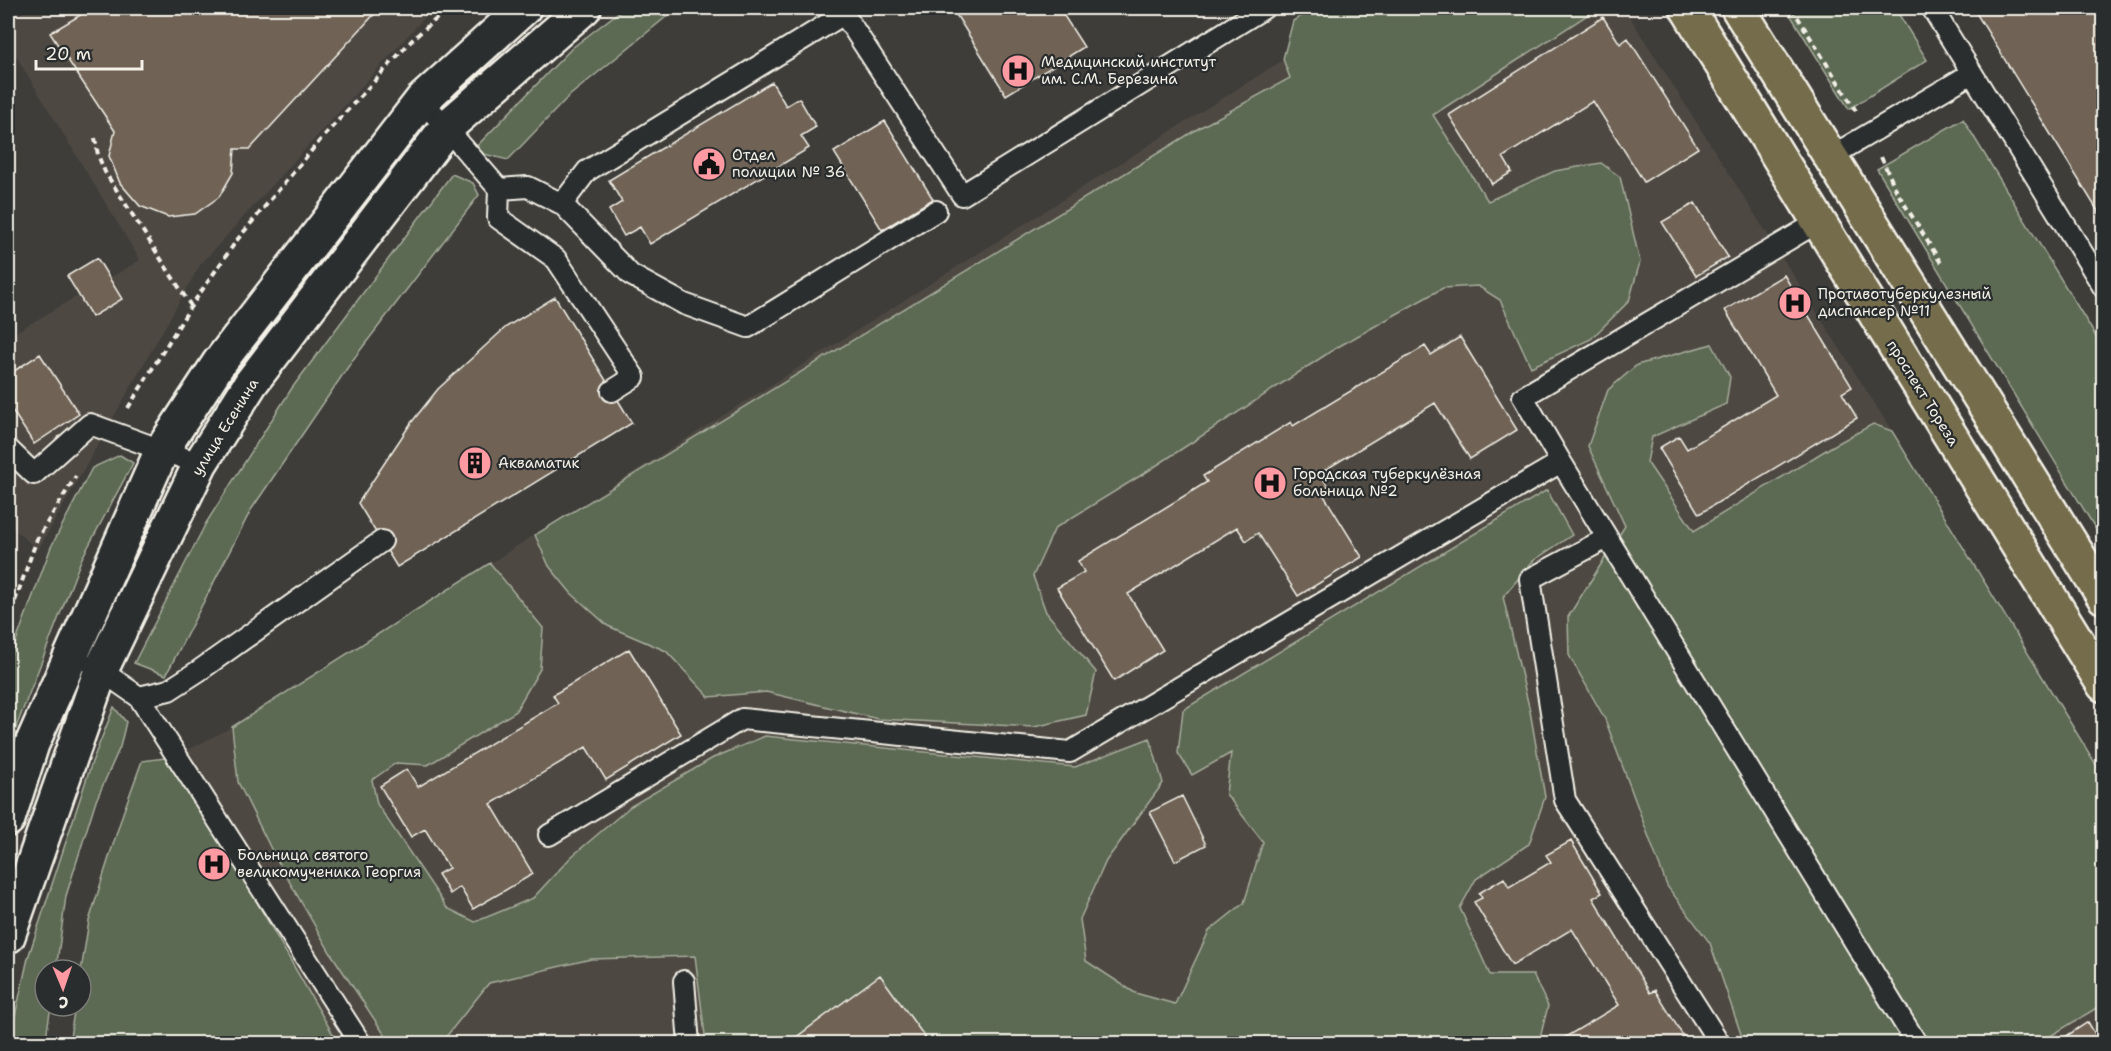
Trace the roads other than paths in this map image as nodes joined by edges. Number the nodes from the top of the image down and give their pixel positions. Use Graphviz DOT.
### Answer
graph roads {
  1 [pos="524,8"];
  2 [pos="584,8"];
  3 [pos="1264,8"];
  4 [pos="1687,8"];
  5 [pos="1738,8"];
  6 [pos="1932,8"];
  7 [pos="842,11"];
  8 [pos="1972,73"];
  9 [pos="422,100"];
  10 [pos="447,127"];
  11 [pos="1830,157"];
  12 [pos="498,189"];
  13 [pos="562,204"];
  14 [pos="936,211"];
  15 [pos="1818,222"];
  16 [pos="2103,288"];
  17 [pos="612,391"];
  18 [pos="8,449"];
  19 [pos="162,450"];
  20 [pos="1561,462"];
  21 [pos="200,464"];
  22 [pos="1607,538"];
  23 [pos="382,541"];
  24 [pos="2103,597"];
  25 [pos="73,651"];
  26 [pos="100,670"];
  27 [pos="2103,685"];
  28 [pos="139,698"];
  29 [pos="8,819"];
  30 [pos="549,835"];
  31 [pos="8,936"];
  32 [pos="684,981"];
  33 [pos="362,1044"];
  34 [pos="688,1044"];
  35 [pos="1720,1044"];
  36 [pos="1917,1044"];
  1 -- 9 [label="street"];
  2 -- 10 [label="street, улица Есенина"];
  3 -- 7 [label="lane"];
  4 -- 15 [label="main road, проспект Тореза"];
  5 -- 11 [label="main road"];
  6 -- 8 [label="lane"];
  7 -- 13 [label="lane"];
  8 -- 11 [label="lane"];
  8 -- 16 [label="lane"];
  9 -- 10 [label="lane"];
  9 -- 19 [label="street"];
  10 -- 12 [label="lane"];
  10 -- 21 [label="street, улица Есенина"];
  11 -- 24 [label="main road"];
  12 -- 13 [label="lane"];
  12 -- 17 [label="lane"];
  13 -- 14 [label="lane"];
  15 -- 20 [label="lane"];
  15 -- 27 [label="main road, проспект Тореза"];
  18 -- 19 [label="lane"];
  19 -- 21 [label="lane"];
  19 -- 25 [label="street"];
  20 -- 22 [label="lane"];
  20 -- 30 [label="lane"];
  21 -- 26 [label="street, улица Есенина"];
  22 -- 35 [label="lane"];
  22 -- 36 [label="lane"];
  23 -- 28 [label="lane"];
  25 -- 26 [label="lane"];
  25 -- 29 [label="street"];
  26 -- 28 [label="lane"];
  26 -- 31 [label="street, улица Есенина"];
  28 -- 33 [label="lane"];
  32 -- 34 [label="lane"];
}
